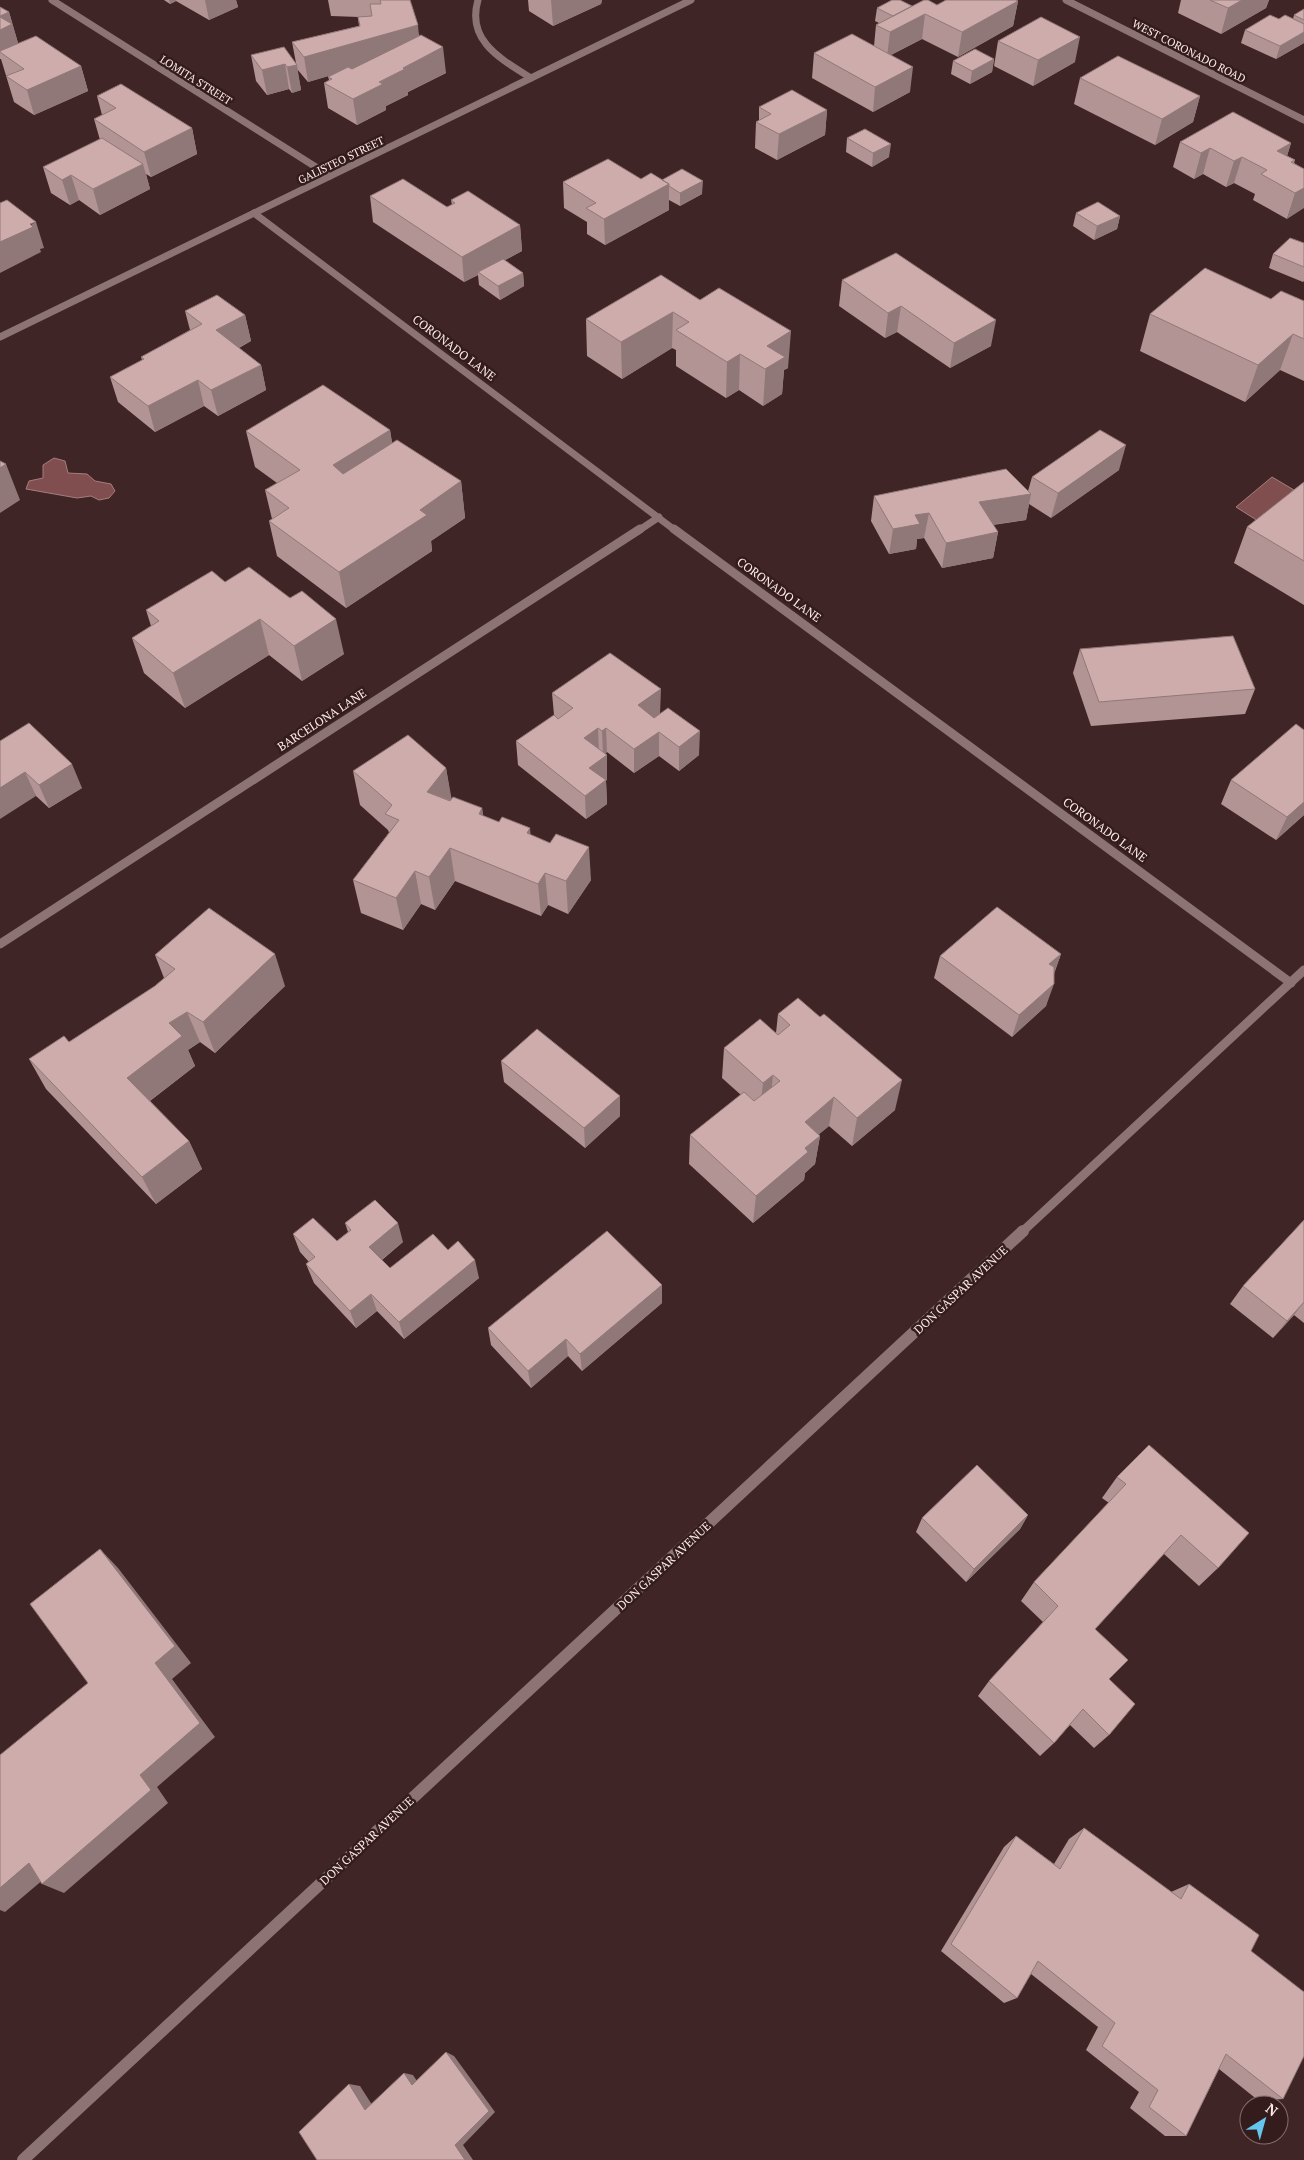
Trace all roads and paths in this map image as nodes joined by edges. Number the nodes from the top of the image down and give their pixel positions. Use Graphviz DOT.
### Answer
graph roads {
  1 [pos="52,0"];
  2 [pos="478,0"];
  3 [pos="691,0"];
  4 [pos="1066,0"];
  5 [pos="531,78"];
  6 [pos="1304,120"];
  7 [pos="330,176"];
  8 [pos="254,213"];
  9 [pos="0,338"];
  10 [pos="658,517"];
  11 [pos="0,944"];
  12 [pos="1304,970"];
  13 [pos="1290,983"];
  14 [pos="23,2160"];
  1 -- 7 [label="street, LOMITA STREET"];
  2 -- 5 [label="street"];
  3 -- 5 [label="street, GALISTEO STREET"];
  4 -- 6 [label="street, WEST CORONADO ROAD"];
  5 -- 7 [label="street, GALISTEO STREET"];
  7 -- 8 [label="street, GALISTEO STREET"];
  8 -- 9 [label="street, GALISTEO STREET"];
  8 -- 10 [label="street, CORONADO LANE"];
  10 -- 11 [label="street, BARCELONA LANE"];
  10 -- 13 [label="street, CORONADO LANE"];
  12 -- 13 [label="street, DON GASPAR AVENUE"];
  13 -- 14 [label="street, DON GASPAR AVENUE"];
}
